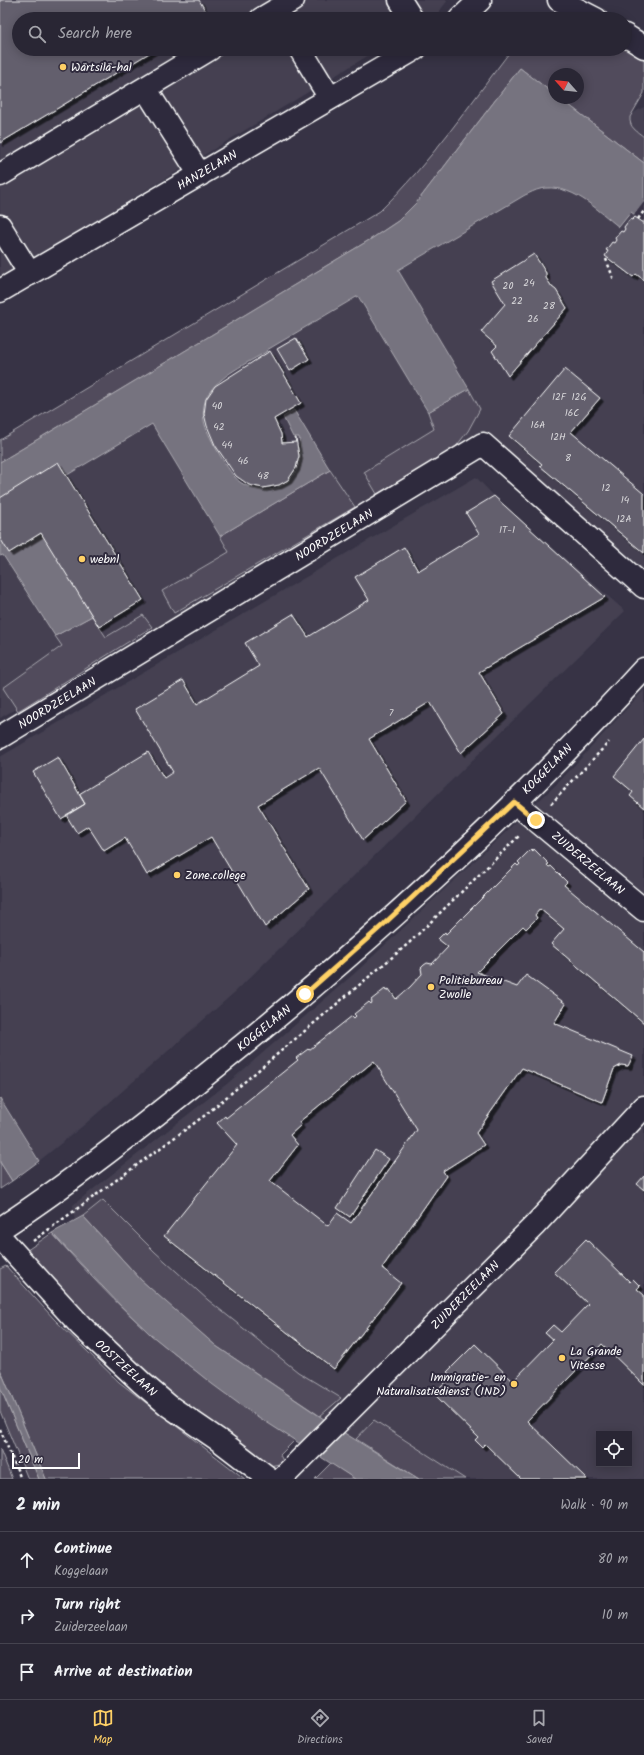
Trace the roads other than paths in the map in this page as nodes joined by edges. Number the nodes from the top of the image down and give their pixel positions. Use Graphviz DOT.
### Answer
graph roads {
  1 [pos="400,0"];
  2 [pos="467,0"];
  3 [pos="480,0"];
  4 [pos="559,0"];
  5 [pos="408,12"];
  6 [pos="461,12"];
  7 [pos="467,12"];
  8 [pos="582,12"];
  9 [pos="632,39"];
  10 [pos="644,47"];
  11 [pos="198,56"];
  12 [pos="304,56"];
  13 [pos="403,56"];
  14 [pos="145,88"];
  15 [pos="330,98"];
  16 [pos="0,175"];
  17 [pos="200,175"];
  18 [pos="0,226"];
  19 [pos="30,274"];
  20 [pos="0,291"];
  21 [pos="644,587"];
  22 [pos="644,669"];
  23 [pos="0,737"];
  24 [pos="514,802"];
  25 [pos="644,910"];
  26 [pos="644,1107"];
  27 [pos="0,1229"];
  28 [pos="0,1238"];
  29 [pos="270,1479"];
  30 [pos="281,1479"];
  1 -- 5 [label="street"];
  2 -- 6 [label="street"];
  3 -- 7 [label="street"];
  4 -- 8 [label="street"];
  9 -- 10 [label="street"];
  11 -- 14 [label="street"];
  12 -- 15 [label="street"];
  13 -- 15 [label="street, HANZELAAN"];
  14 -- 16 [label="street"];
  14 -- 17 [label="street"];
  15 -- 17 [label="street, HANZELAAN"];
  17 -- 19 [label="street, HANZELAAN"];
  18 -- 19 [label="street"];
  19 -- 20 [label="street, HANZELAAN"];
  21 -- 23 [label="street, NOORDZEELAAN"];
  22 -- 24 [label="street, KOGGELAAN"];
  24 -- 25 [label="street, ZUIDERZEELAAN"];
  24 -- 27 [label="street, KOGGELAAN"];
  26 -- 30 [label="street, ZUIDERZEELAAN"];
  28 -- 29 [label="street, OOSTZEELAAN"];
}
